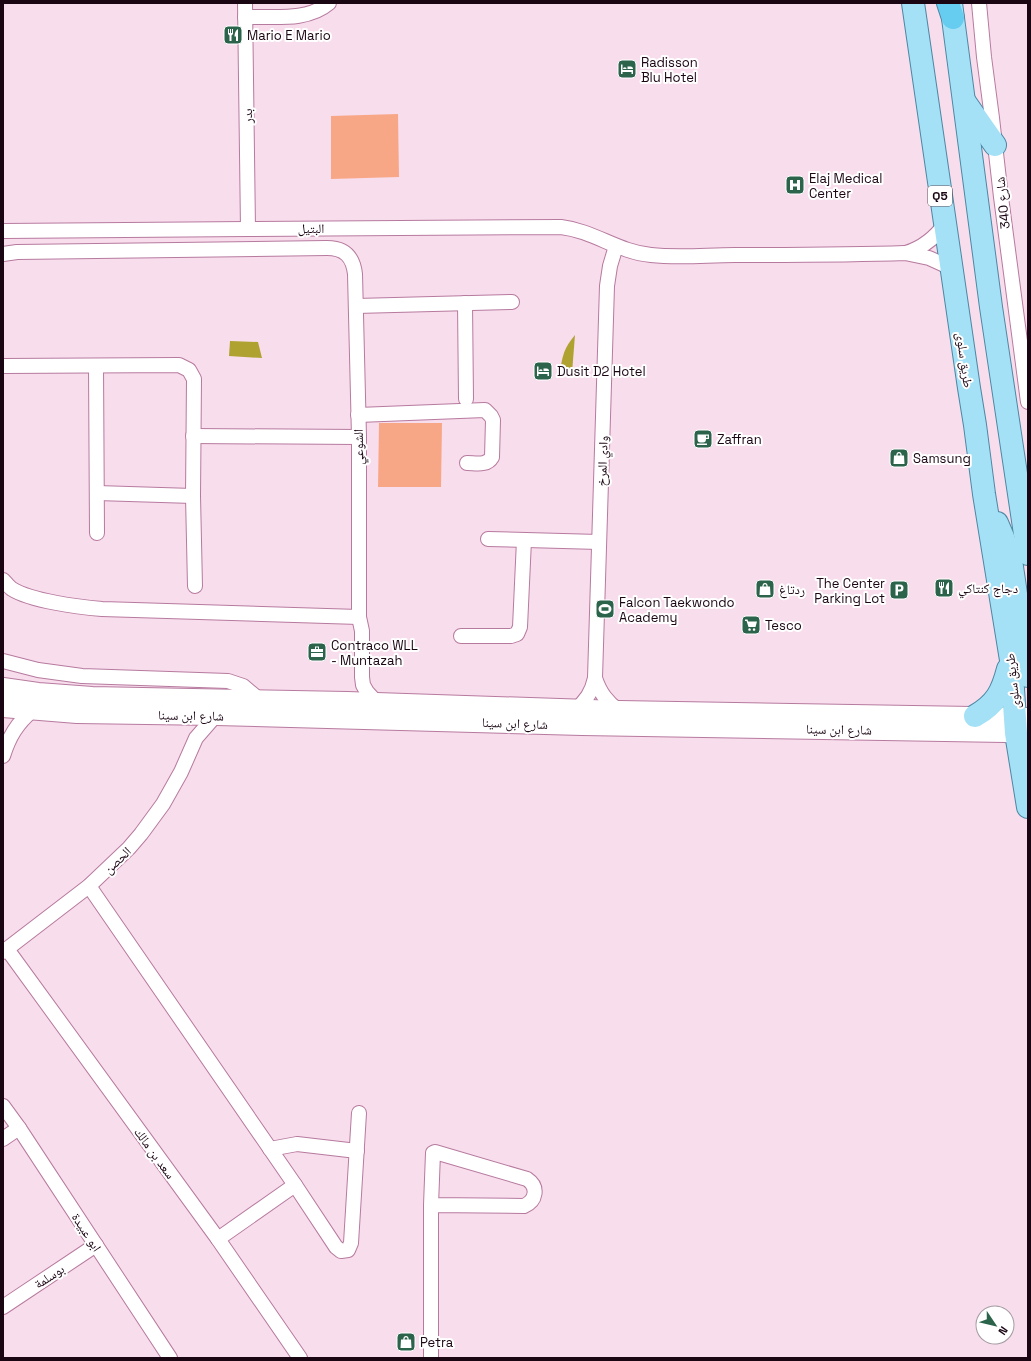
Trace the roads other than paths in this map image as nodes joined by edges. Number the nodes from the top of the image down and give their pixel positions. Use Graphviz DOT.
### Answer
graph roads {
  1 [pos="329,3"];
  2 [pos="913,3"];
  3 [pos="979,3"];
  4 [pos="951,8"];
  5 [pos="245,10"];
  6 [pos="963,99"];
  7 [pos="995,146"];
  8 [pos="944,224"];
  9 [pos="248,229"];
  10 [pos="3,232"];
  11 [pos="616,246"];
  12 [pos="905,253"];
  13 [pos="3,254"];
  14 [pos="951,268"];
  15 [pos="512,302"];
  16 [pos="465,303"];
  17 [pos="356,306"];
  18 [pos="3,366"];
  19 [pos="96,366"];
  20 [pos="466,399"];
  21 [pos="1028,402"];
  22 [pos="358,415"];
  23 [pos="193,436"];
  24 [pos="359,437"];
  25 [pos="467,463"];
  26 [pos="1028,465"];
  27 [pos="1018,488"];
  28 [pos="97,493"];
  29 [pos="193,496"];
  30 [pos="985,503"];
  31 [pos="97,533"];
  32 [pos="488,540"];
  33 [pos="524,540"];
  34 [pos="599,542"];
  35 [pos="1028,554"];
  36 [pos="3,580"];
  37 [pos="195,586"];
  38 [pos="359,618"];
  39 [pos="461,636"];
  40 [pos="1011,660"];
  41 [pos="3,661"];
  42 [pos="1028,676"];
  43 [pos="595,678"];
  44 [pos="3,688"];
  45 [pos="261,701"];
  46 [pos="347,702"];
  47 [pos="378,704"];
  48 [pos="3,707"];
  49 [pos="33,710"];
  50 [pos="575,710"];
  51 [pos="619,711"];
  52 [pos="179,715"];
  53 [pos="216,715"];
  54 [pos="974,716"];
  55 [pos="1023,725"];
  56 [pos="196,738"];
  57 [pos="3,756"];
  58 [pos="1028,807"];
  59 [pos="88,886"];
  60 [pos="5,951"];
  61 [pos="3,1106"];
  62 [pos="359,1114"];
  63 [pos="19,1128"];
  64 [pos="3,1139"];
  65 [pos="270,1149"];
  66 [pos="357,1151"];
  67 [pos="295,1184"];
  68 [pos="431,1205"];
  69 [pos="218,1239"];
  70 [pos="96,1245"];
  71 [pos="5,1302"];
  72 [pos="170,1358"];
  73 [pos="300,1358"];
  74 [pos="431,1358"];
  1 -- 5 [label="street"];
  2 -- 8 [label="main road, طريق سلوى / Q5"];
  3 -- 7 [label="street, شارع 340"];
  4 -- 6 [label="main road"];
  5 -- 9 [label="street, بدر"];
  6 -- 7 [label="main road"];
  6 -- 27 [label="main road"];
  7 -- 21 [label="street, شارع 340"];
  8 -- 12 [label="street"];
  8 -- 14 [label="main road, طريق سلوى / Q5"];
  9 -- 10 [label="street, البتيل"];
  9 -- 11 [label="street, البتيل"];
  11 -- 12 [label="street, البتيل"];
  11 -- 34 [label="street, وادي المرخ"];
  12 -- 14 [label="street"];
  13 -- 17 [label="street, الشوعي"];
  14 -- 30 [label="main road, طريق سلوى / Q5"];
  15 -- 16 [label="street"];
  16 -- 17 [label="street"];
  16 -- 20 [label="street"];
  17 -- 22 [label="street, الشوعي"];
  18 -- 19 [label="street"];
  19 -- 23 [label="street"];
  19 -- 28 [label="street"];
  22 -- 24 [label="street, الشوعي"];
  22 -- 25 [label="street"];
  23 -- 24 [label="street"];
  23 -- 29 [label="street"];
  24 -- 38 [label="street, الشوعي"];
  26 -- 27 [label="main road"];
  27 -- 35 [label="main road"];
  28 -- 29 [label="street"];
  28 -- 31 [label="street"];
  29 -- 37 [label="street"];
  30 -- 40 [label="main road, طريق سلوى / Q5"];
  30 -- 42 [label="main road"];
  32 -- 33 [label="street"];
  33 -- 34 [label="street"];
  33 -- 39 [label="street"];
  34 -- 43 [label="street, وادي المرخ"];
  36 -- 38 [label="street"];
  38 -- 46 [label="street, الشوعي"];
  38 -- 47 [label="street, الشوعي"];
  40 -- 54 [label="main road"];
  40 -- 55 [label="main road, طريق سلوى / Q5"];
  41 -- 45 [label="street"];
  43 -- 50 [label="street, وادي المرخ"];
  43 -- 51 [label="street, وادي المرخ"];
  44 -- 45 [label="street, شارع ابن سينا"];
  45 -- 46 [label="street, شارع ابن سينا"];
  46 -- 47 [label="street, شارع ابن سينا"];
  47 -- 50 [label="street, شارع ابن سينا"];
  48 -- 49 [label="street, شارع ابن سينا"];
  49 -- 52 [label="street, شارع ابن سينا"];
  49 -- 57 [label="street"];
  50 -- 51 [label="street, شارع ابن سينا"];
  51 -- 54 [label="street, شارع ابن سينا"];
  52 -- 53 [label="street, شارع ابن سينا"];
  52 -- 56 [label="street"];
  53 -- 55 [label="street, شارع ابن سينا"];
  53 -- 56 [label="street, الحصن"];
  54 -- 55 [label="street, شارع ابن سينا"];
  55 -- 58 [label="main road, Q5"];
  56 -- 59 [label="street, الحصن"];
  59 -- 60 [label="street, الحصن"];
  59 -- 65 [label="street"];
  60 -- 69 [label="street, سعد بن مالك"];
  61 -- 63 [label="street, ابو عبيدة"];
  62 -- 66 [label="street"];
  63 -- 64 [label="street"];
  63 -- 70 [label="street, ابو عبيدة"];
  65 -- 66 [label="street"];
  65 -- 67 [label="street"];
  66 -- 67 [label="street"];
  67 -- 69 [label="street"];
  68 -- 68 [label="street"];
  68 -- 74 [label="street"];
  69 -- 73 [label="street, سعد بن مالك"];
  70 -- 71 [label="street, بوسلمة"];
  70 -- 72 [label="street, ابو عبيدة"];
}
